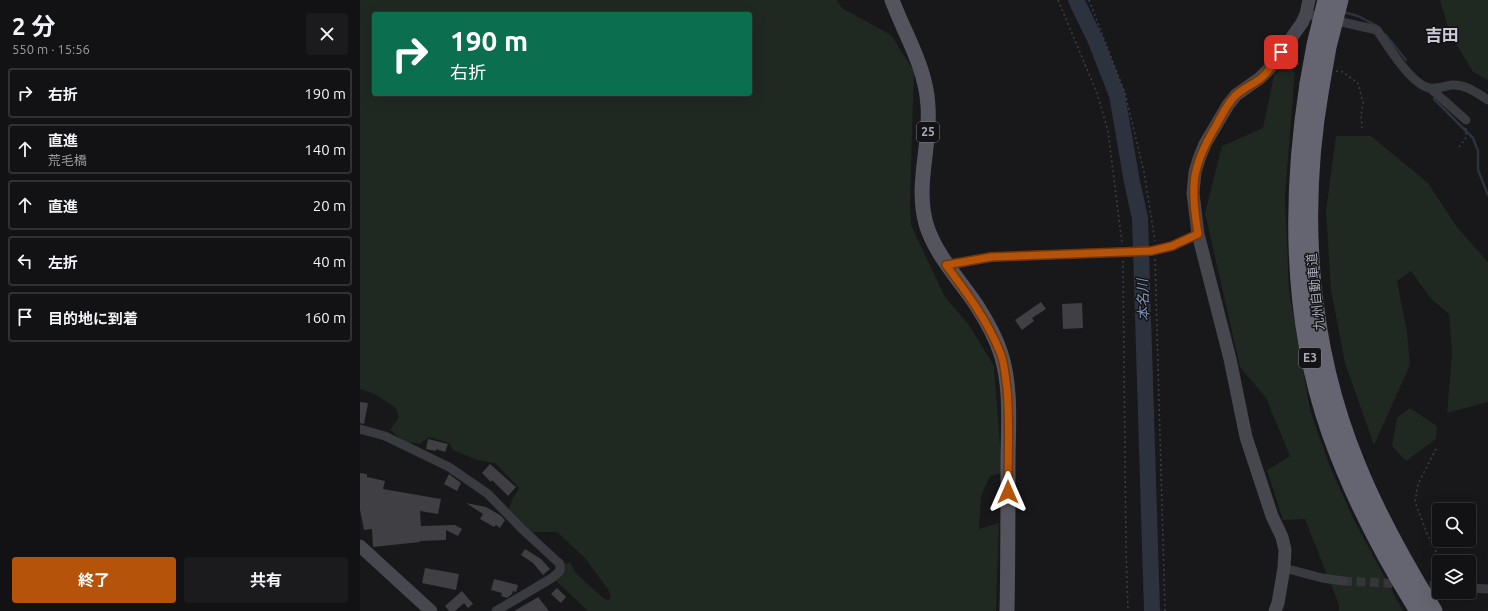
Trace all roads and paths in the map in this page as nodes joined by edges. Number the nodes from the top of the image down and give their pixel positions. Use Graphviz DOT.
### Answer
graph roads {
  1 [pos="892,0"];
  2 [pos="1058,0"];
  3 [pos="1089,0"];
  4 [pos="1309,0"];
  5 [pos="1326,0"];
  6 [pos="1340,0"];
  7 [pos="1306,14"];
  8 [pos="1315,86"];
  9 [pos="1430,88"];
  10 [pos="1488,100"];
  11 [pos="1466,120"];
  12 [pos="1466,133"];
  13 [pos="1459,147"];
  14 [pos="1198,234"];
  15 [pos="1153,251"];
  16 [pos="1125,252"];
  17 [pos="946,265"];
  18 [pos="360,429"];
  19 [pos="1436,449"];
  20 [pos="360,546"];
  21 [pos="1437,555"];
  22 [pos="1284,568"];
  23 [pos="1343,581"];
  24 [pos="1476,588"];
  25 [pos="1488,589"];
  26 [pos="431,611"];
  27 [pos="496,611"];
  28 [pos="1007,611"];
  29 [pos="1128,611"];
  30 [pos="1165,611"];
  31 [pos="1275,611"];
  32 [pos="1418,611"];
  33 [pos="1434,611"];
  1 -- 17 [label="main road, 25"];
  2 -- 16 [label="path"];
  3 -- 15 [label="path"];
  4 -- 7 [label="street"];
  5 -- 8 [label="highway, 九州自動車道 / E3, bridge"];
  6 -- 8 [label="highway, 九州自動車道 / E3, bridge"];
  7 -- 9 [label="street"];
  7 -- 14 [label="street"];
  8 -- 32 [label="highway, 九州自動車道 / E3"];
  8 -- 33 [label="highway, 九州自動車道 / E3"];
  9 -- 10 [label="street"];
  9 -- 11 [label="street"];
  12 -- 13 [label="path"];
  14 -- 15 [label="street"];
  14 -- 22 [label="street"];
  15 -- 16 [label="street"];
  15 -- 30 [label="path"];
  16 -- 17 [label="street"];
  16 -- 29 [label="path"];
  17 -- 28 [label="main road, 25"];
  18 -- 27 [label="street"];
  19 -- 21 [label="path"];
  20 -- 26 [label="street"];
  22 -- 23 [label="street"];
  22 -- 31 [label="street"];
  24 -- 25 [label="street"];
}
